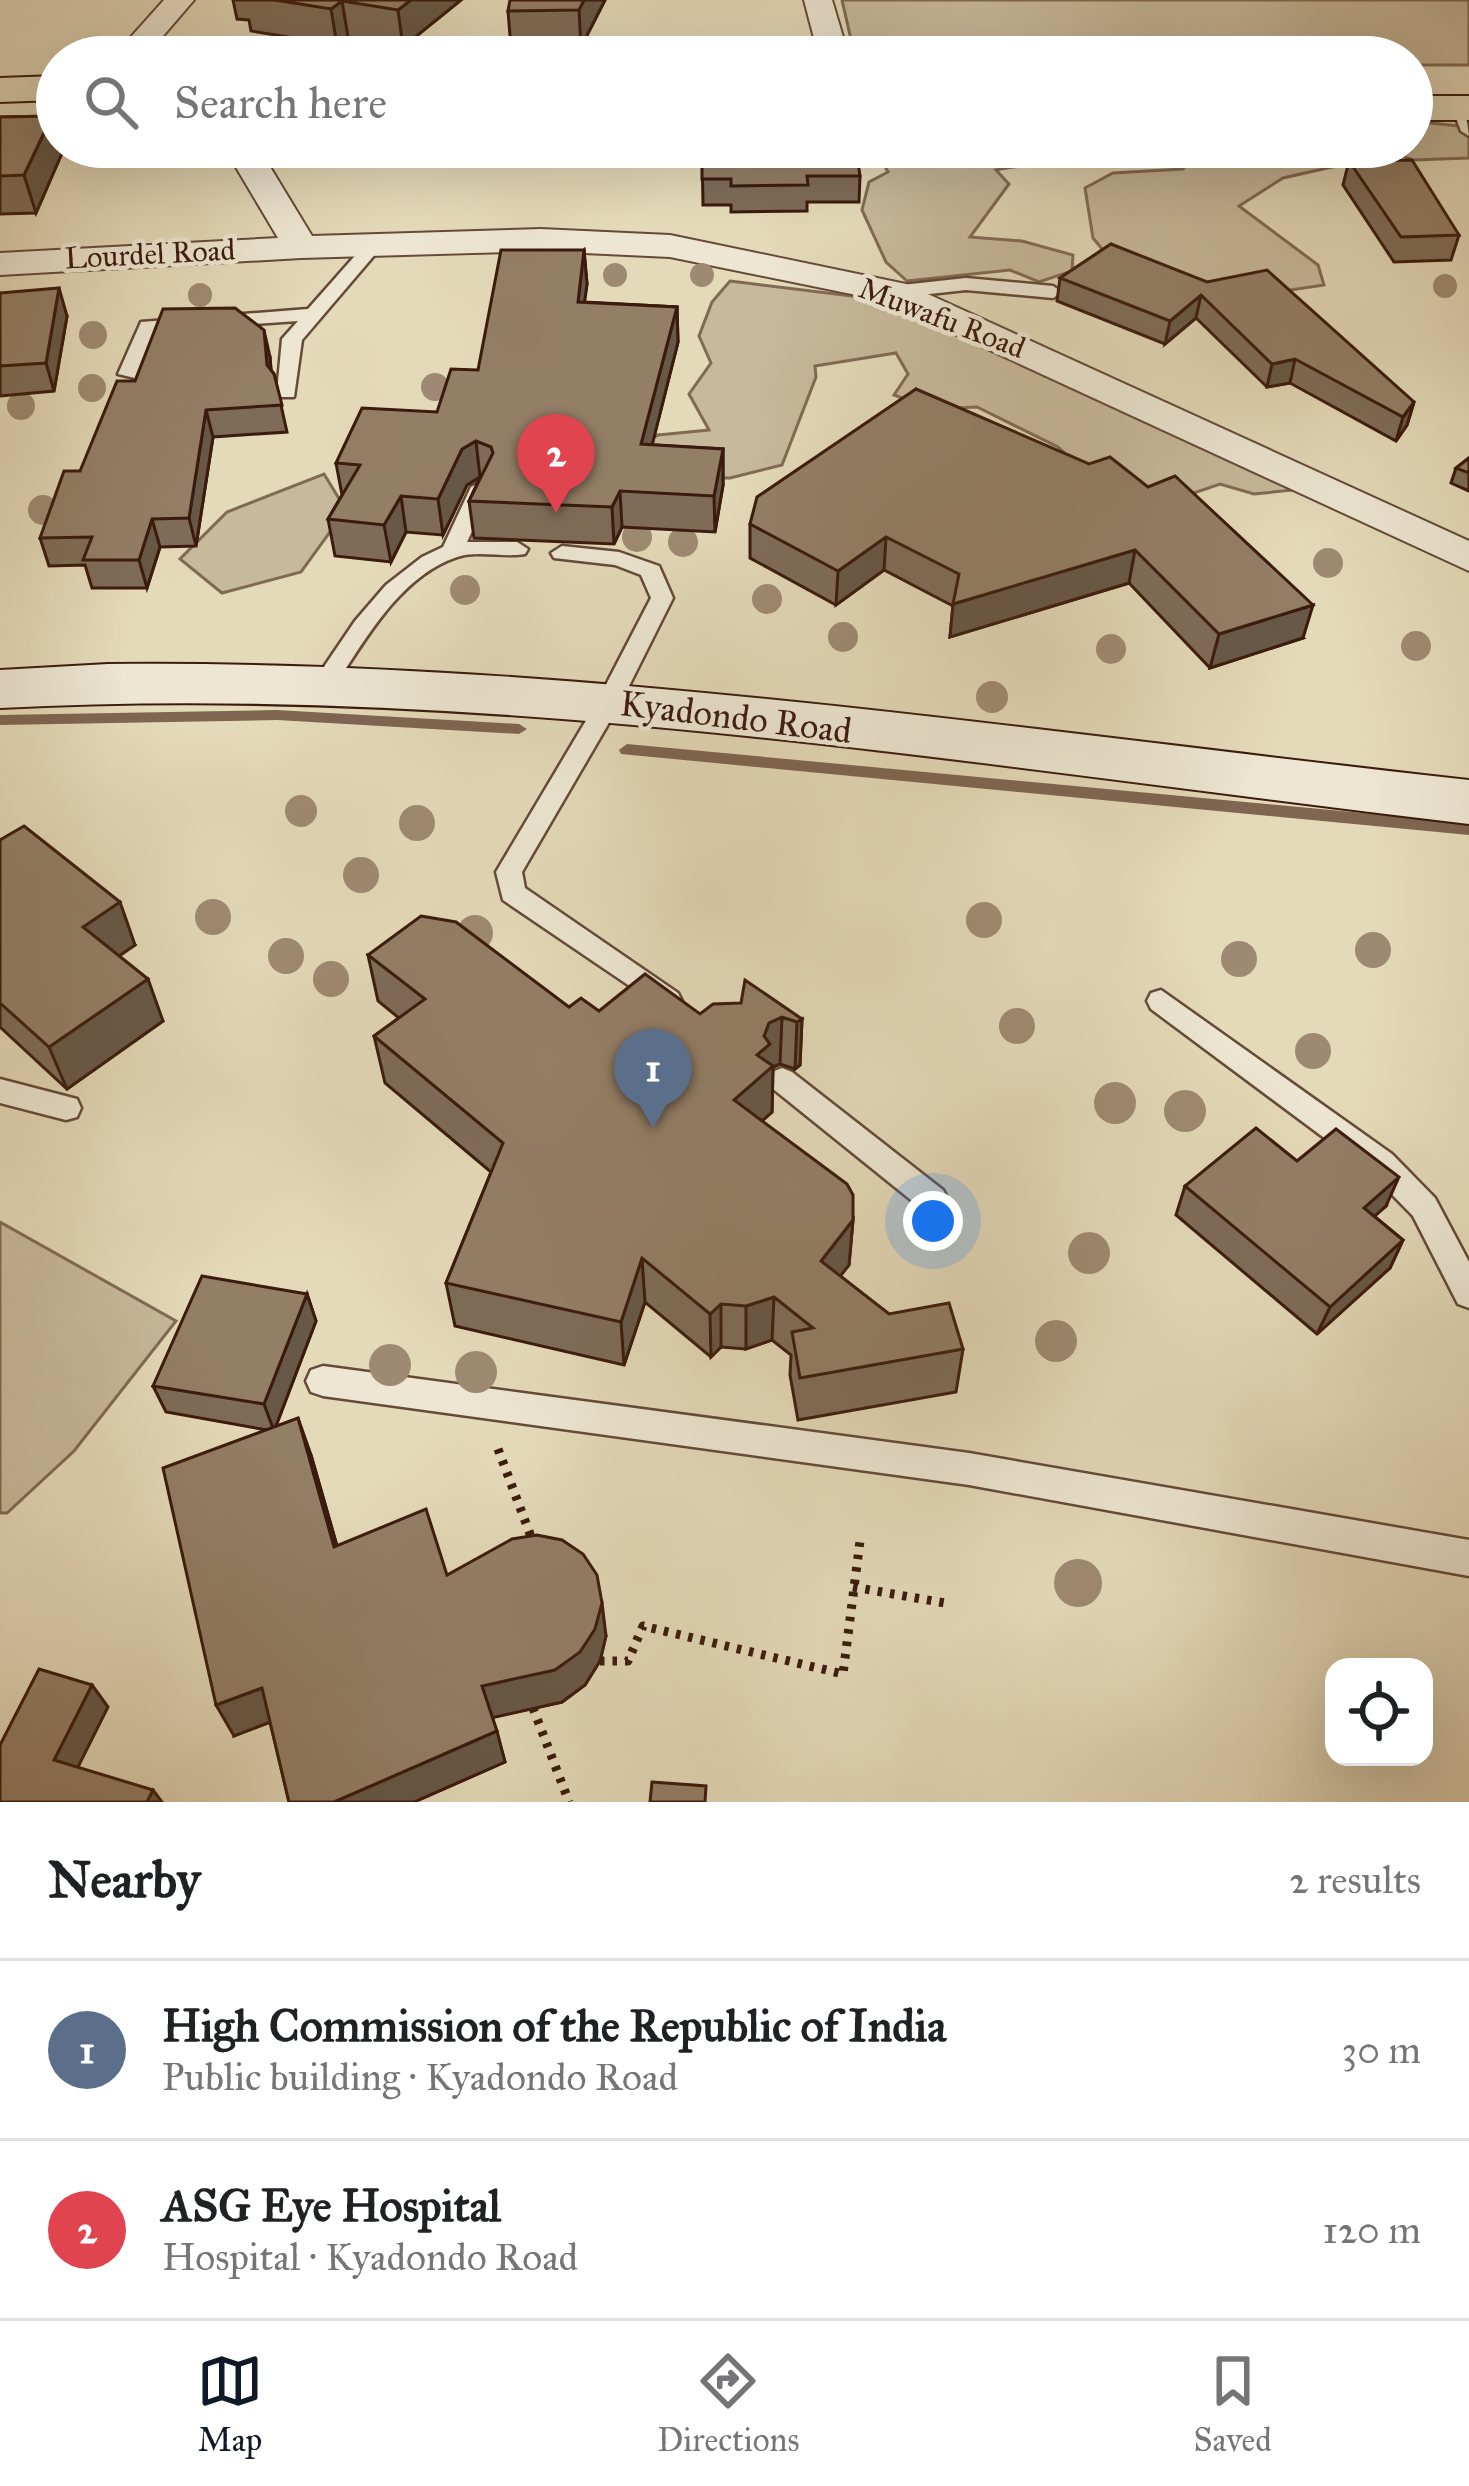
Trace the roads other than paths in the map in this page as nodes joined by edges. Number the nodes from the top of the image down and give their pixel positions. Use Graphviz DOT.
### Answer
graph roads {
  1 [pos="180,0"];
  2 [pos="818,0"];
  3 [pos="145,36"];
  4 [pos="829,36"];
  5 [pos="36,89"];
  6 [pos="0,90"];
  7 [pos="1433,90"];
  8 [pos="1466,106"];
  9 [pos="1433,107"];
  10 [pos="36,118"];
  11 [pos="0,119"];
  12 [pos="254,168"];
  13 [pos="374,245"];
  14 [pos="301,247"];
  15 [pos="0,264"];
  16 [pos="893,292"];
  17 [pos="1053,292"];
  18 [pos="315,314"];
  19 [pos="128,374"];
  20 [pos="287,393"];
  21 [pos="482,487"];
  22 [pos="517,549"];
  23 [pos="452,551"];
  24 [pos="562,553"];
  25 [pos="1469,558"];
  26 [pos="325,683"];
  27 [pos="0,689"];
  28 [pos="609,702"];
  29 [pos="1469,802"];
  30 [pos="1161,1001"];
  31 [pos="688,1015"];
  32 [pos="782,1080"];
  33 [pos="0,1090"];
  34 [pos="66,1108"];
  35 [pos="932,1199"];
  36 [pos="1469,1294"];
  37 [pos="322,1381"];
  38 [pos="1469,1558"];
  1 -- 3 [label="street"];
  2 -- 4 [label="street"];
  5 -- 6 [label="main road"];
  7 -- 8 [label="main road"];
  8 -- 9 [label="main road"];
  10 -- 11 [label="main road"];
  12 -- 14 [label="street"];
  13 -- 14 [label="street, Muwafu Road"];
  13 -- 16 [label="street, Muwafu Road"];
  13 -- 18 [label="lane"];
  14 -- 15 [label="street, Lourdel Road"];
  16 -- 17 [label="lane"];
  16 -- 25 [label="street, Muwafu Road"];
  18 -- 19 [label="lane"];
  18 -- 20 [label="lane"];
  21 -- 23 [label="lane"];
  22 -- 23 [label="lane"];
  23 -- 26 [label="lane"];
  24 -- 28 [label="lane"];
  26 -- 27 [label="main road, Kyadondo Road"];
  26 -- 28 [label="main road, Kyadondo Road"];
  28 -- 29 [label="main road, Kyadondo Road"];
  28 -- 31 [label="lane"];
  30 -- 36 [label="lane"];
  32 -- 35 [label="lane"];
  33 -- 34 [label="lane"];
  37 -- 38 [label="lane"];
}
